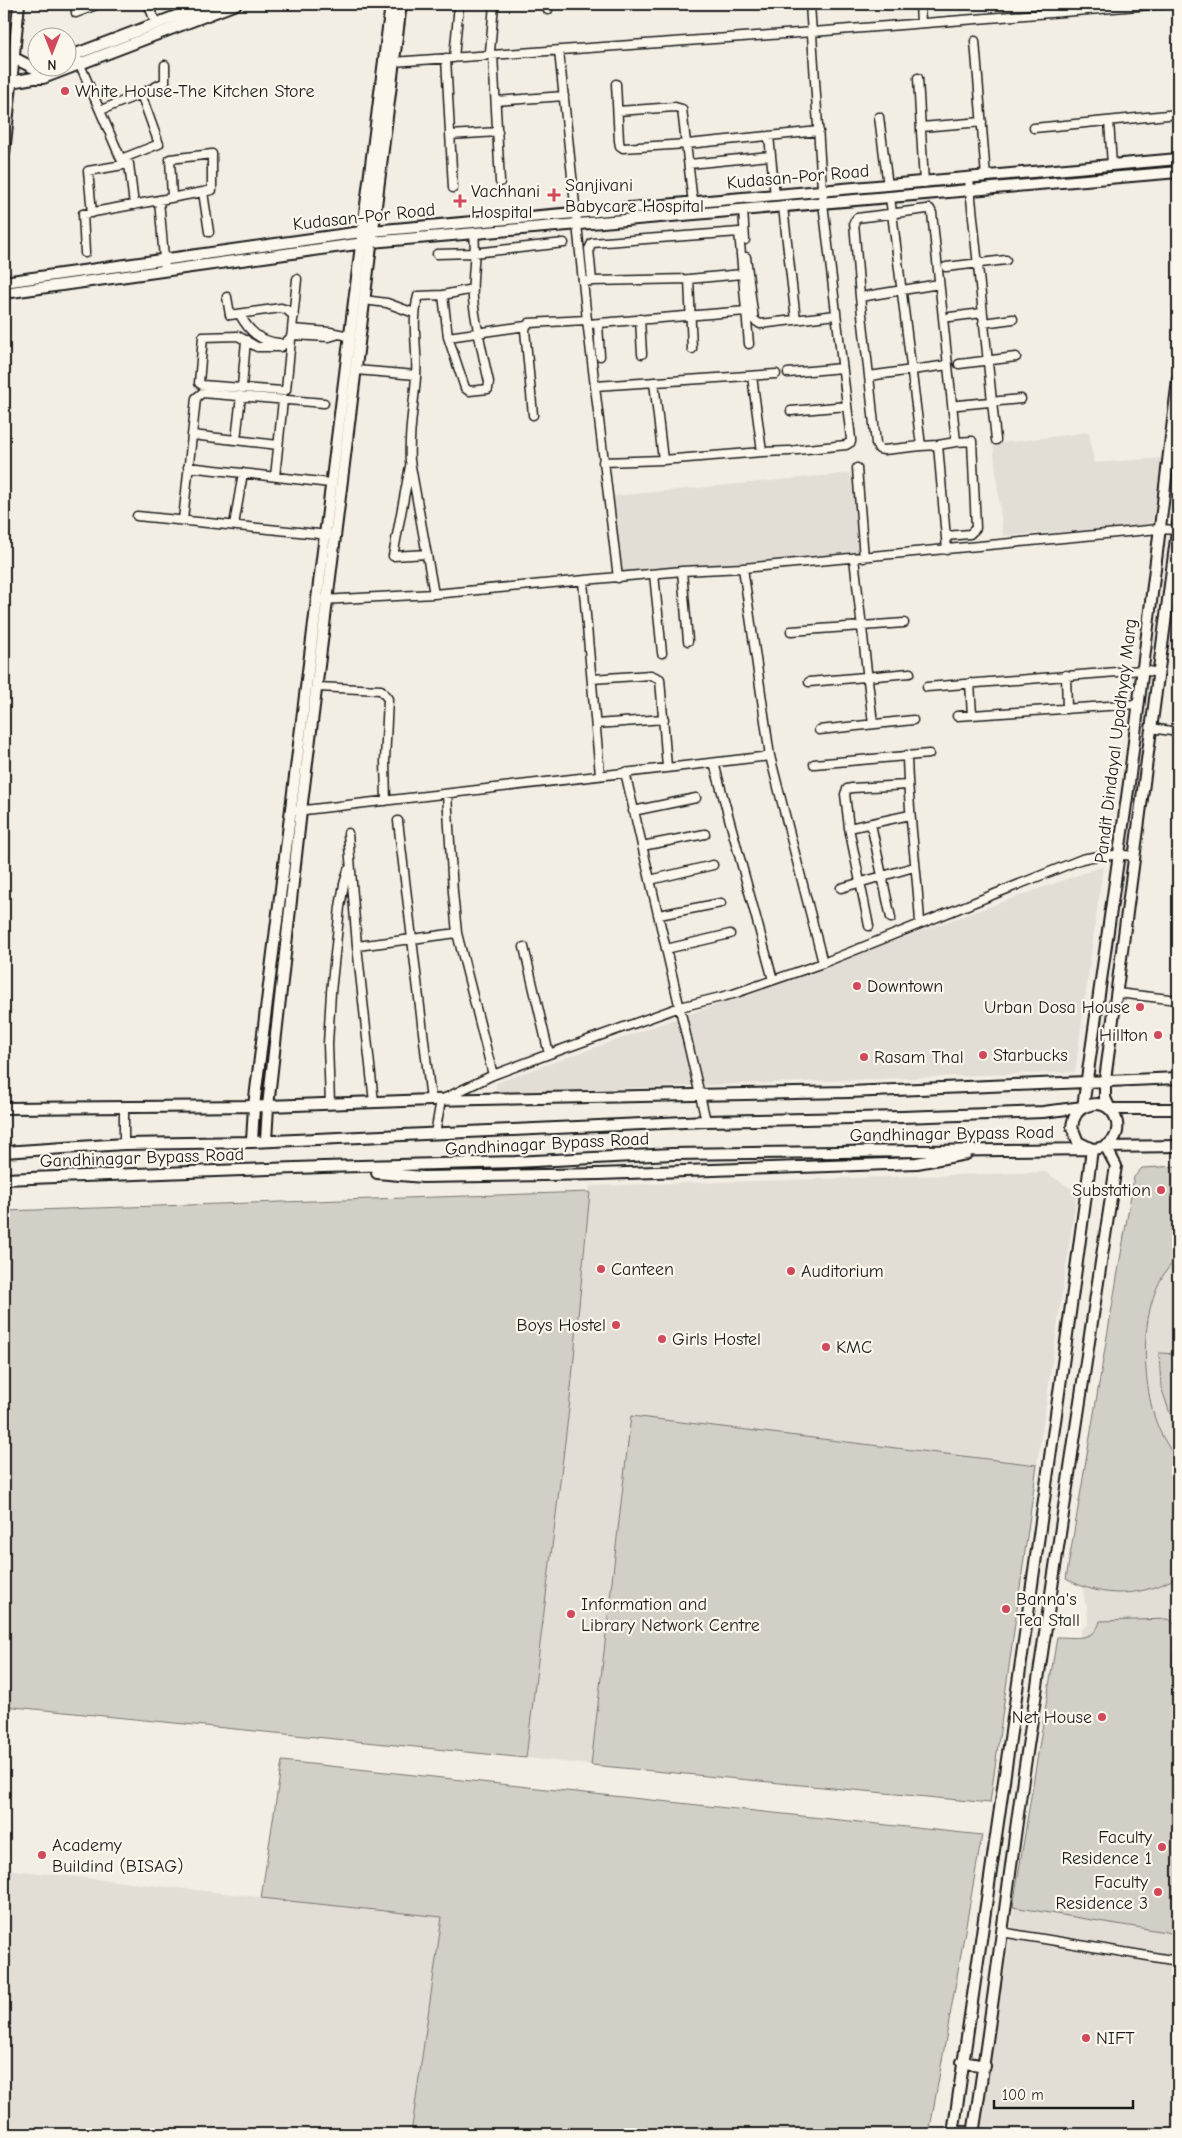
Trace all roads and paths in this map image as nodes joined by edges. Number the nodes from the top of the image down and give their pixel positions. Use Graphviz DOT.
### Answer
graph roads {
  1 [pos="19,4"];
  2 [pos="76,4"];
  3 [pos="99,4"];
  4 [pos="148,4"];
  5 [pos="208,4"];
  6 [pos="236,4"];
  7 [pos="391,4"];
  8 [pos="401,4"];
  9 [pos="459,4"];
  10 [pos="494,4"];
  11 [pos="810,4"];
  12 [pos="920,4"];
  13 [pos="1163,4"];
  14 [pos="1077,7"];
  15 [pos="156,23"];
  16 [pos="921,23"];
  17 [pos="813,32"];
  18 [pos="975,41"];
  19 [pos="559,51"];
  20 [pos="492,54"];
  21 [pos="78,56"];
  22 [pos="78,57"];
  23 [pos="14,58"];
  24 [pos="446,58"];
  25 [pos="454,58"];
  26 [pos="394,62"];
  27 [pos="165,65"];
  28 [pos="28,66"];
  29 [pos="78,66"];
  30 [pos="28,75"];
  31 [pos="918,78"];
  32 [pos="11,82"];
  33 [pos="616,84"];
  34 [pos="141,94"];
  35 [pos="564,96"];
  36 [pos="496,101"];
  37 [pos="101,110"];
  38 [pos="618,111"];
  39 [pos="1178,114"];
  40 [pos="879,117"];
  41 [pos="1109,121"];
  42 [pos="982,122"];
  43 [pos="920,127"];
  44 [pos="1034,128"];
  45 [pos="819,130"];
  46 [pos="498,132"];
  47 [pos="450,135"];
  48 [pos="769,136"];
  49 [pos="687,144"];
  50 [pos="4,154"];
  51 [pos="770,156"];
  52 [pos="1178,159"];
  53 [pos="689,164"];
  54 [pos="1112,165"];
  55 [pos="1178,172"];
  56 [pos="986,177"];
  57 [pos="969,179"];
  58 [pos="500,182"];
  59 [pos="924,183"];
  60 [pos="452,188"];
  61 [pos="970,190"];
  62 [pos="889,191"];
  63 [pos="203,192"];
  64 [pos="822,192"];
  65 [pos="775,196"];
  66 [pos="172,197"];
  67 [pos="159,200"];
  68 [pos="693,203"];
  69 [pos="823,203"];
  70 [pos="134,205"];
  71 [pos="783,207"];
  72 [pos="743,210"];
  73 [pos="92,213"];
  74 [pos="577,213"];
  75 [pos="892,214"];
  76 [pos="578,224"];
  77 [pos="209,232"];
  78 [pos="361,232"];
  79 [pos="474,233"];
  80 [pos="372,236"];
  81 [pos="360,243"];
  82 [pos="564,243"];
  83 [pos="85,253"];
  84 [pos="474,253"];
  85 [pos="437,254"];
  86 [pos="1006,260"];
  87 [pos="977,263"];
  88 [pos="164,265"];
  89 [pos="946,267"];
  90 [pos="742,274"];
  91 [pos="77,277"];
  92 [pos="297,279"];
  93 [pos="689,279"];
  94 [pos="4,282"];
  95 [pos="588,282"];
  96 [pos="939,284"];
  97 [pos="473,289"];
  98 [pos="902,290"];
  99 [pos="4,293"];
  100 [pos="443,294"];
  101 [pos="860,296"];
  102 [pos="227,297"];
  103 [pos="364,300"];
  104 [pos="746,311"];
  105 [pos="414,313"];
  106 [pos="982,313"];
  107 [pos="240,315"];
  108 [pos="836,315"];
  109 [pos="294,316"];
  110 [pos="691,316"];
  111 [pos="950,317"];
  112 [pos="640,319"];
  113 [pos="1013,319"];
  114 [pos="796,320"];
  115 [pos="588,322"];
  116 [pos="983,323"];
  117 [pos="598,324"];
  118 [pos="526,326"];
  119 [pos="478,332"];
  120 [pos="292,334"];
  121 [pos="349,336"];
  122 [pos="448,337"];
  123 [pos="246,340"];
  124 [pos="283,343"];
  125 [pos="749,344"];
  126 [pos="692,349"];
  127 [pos="642,354"];
  128 [pos="600,356"];
  129 [pos="1016,358"];
  130 [pos="986,361"];
  131 [pos="959,364"];
  132 [pos="948,366"];
  133 [pos="842,368"];
  134 [pos="912,369"];
  135 [pos="356,370"];
  136 [pos="788,373"];
  137 [pos="776,374"];
  138 [pos="416,375"];
  139 [pos="752,376"];
  140 [pos="869,376"];
  141 [pos="1178,378"];
  142 [pos="654,382"];
  143 [pos="596,386"];
  144 [pos="242,387"];
  145 [pos="241,396"];
  146 [pos="1021,399"];
  147 [pos="283,400"];
  148 [pos="991,402"];
  149 [pos="324,403"];
  150 [pos="958,405"];
  151 [pos="847,406"];
  152 [pos="791,411"];
  153 [pos="533,415"];
  154 [pos="192,436"];
  155 [pos="236,440"];
  156 [pos="996,440"];
  157 [pos="956,442"];
  158 [pos="278,445"];
  159 [pos="938,445"];
  160 [pos="921,446"];
  161 [pos="762,452"];
  162 [pos="663,460"];
  163 [pos="410,461"];
  164 [pos="603,462"];
  165 [pos="188,467"];
  166 [pos="857,468"];
  167 [pos="242,473"];
  168 [pos="275,477"];
  169 [pos="330,483"];
  170 [pos="137,516"];
  171 [pos="183,520"];
  172 [pos="234,526"];
  173 [pos="1178,528"];
  174 [pos="1159,529"];
  175 [pos="324,535"];
  176 [pos="336,536"];
  177 [pos="946,536"];
  178 [pos="946,550"];
  179 [pos="427,554"];
  180 [pos="854,558"];
  181 [pos="864,558"];
  182 [pos="743,568"];
  183 [pos="682,571"];
  184 [pos="654,574"];
  185 [pos="618,578"];
  186 [pos="583,581"];
  187 [pos="434,594"];
  188 [pos="315,600"];
  189 [pos="328,600"];
  190 [pos="904,623"];
  191 [pos="861,626"];
  192 [pos="791,631"];
  193 [pos="688,641"];
  194 [pos="662,653"];
  195 [pos="1142,670"];
  196 [pos="910,673"];
  197 [pos="1159,673"];
  198 [pos="1066,675"];
  199 [pos="867,676"];
  200 [pos="592,679"];
  201 [pos="809,682"];
  202 [pos="970,683"];
  203 [pos="317,687"];
  204 [pos="927,687"];
  205 [pos="1138,704"];
  206 [pos="1067,709"];
  207 [pos="972,715"];
  208 [pos="957,716"];
  209 [pos="664,719"];
  210 [pos="913,720"];
  211 [pos="596,724"];
  212 [pos="873,724"];
  213 [pos="1151,728"];
  214 [pos="820,730"];
  215 [pos="1178,732"];
  216 [pos="929,754"];
  217 [pos="907,755"];
  218 [pos="770,756"];
  219 [pos="714,763"];
  220 [pos="814,764"];
  221 [pos="667,767"];
  222 [pos="625,772"];
  223 [pos="600,775"];
  224 [pos="908,784"];
  225 [pos="446,794"];
  226 [pos="696,798"];
  227 [pos="386,801"];
  228 [pos="301,811"];
  229 [pos="633,811"];
  230 [pos="289,812"];
  231 [pos="910,815"];
  232 [pos="398,821"];
  233 [pos="871,824"];
  234 [pos="849,828"];
  235 [pos="348,833"];
  236 [pos="705,834"];
  237 [pos="642,846"];
  238 [pos="1118,854"];
  239 [pos="1136,856"];
  240 [pos="713,865"];
  241 [pos="350,866"];
  242 [pos="914,866"];
  243 [pos="882,877"];
  244 [pos="650,880"];
  245 [pos="860,883"];
  246 [pos="841,888"];
  247 [pos="720,903"];
  248 [pos="659,915"];
  249 [pos="891,918"];
  250 [pos="920,923"];
  251 [pos="869,926"];
  252 [pos="457,933"];
  253 [pos="730,934"];
  254 [pos="412,939"];
  255 [pos="357,946"];
  256 [pos="524,947"];
  257 [pos="666,949"];
  258 [pos="823,963"];
  259 [pos="773,980"];
  260 [pos="1117,993"];
  261 [pos="1178,1000"];
  262 [pos="680,1007"];
  263 [pos="549,1054"];
  264 [pos="493,1075"];
  265 [pos="1178,1078"];
  266 [pos="1105,1080"];
  267 [pos="1086,1082"];
  268 [pos="699,1094"];
  269 [pos="436,1100"];
  270 [pos="374,1102"];
  271 [pos="330,1104"];
  272 [pos="254,1106"];
  273 [pos="268,1106"];
  274 [pos="1083,1107"];
  275 [pos="4,1108"];
  276 [pos="124,1108"];
  277 [pos="1110,1110"];
  278 [pos="1178,1110"];
  279 [pos="706,1121"];
  280 [pos="435,1134"];
  281 [pos="266,1141"];
  282 [pos="252,1142"];
  283 [pos="124,1144"];
  284 [pos="1178,1146"];
  285 [pos="1106,1147"];
  286 [pos="997,1149"];
  287 [pos="1092,1149"];
  288 [pos="4,1152"];
  289 [pos="323,1167"];
  290 [pos="4,1179"];
  291 [pos="1030,1608"];
  292 [pos="1048,1609"];
  293 [pos="1001,1932"];
  294 [pos="1178,1961"];
  295 [pos="962,2062"];
  296 [pos="985,2066"];
  297 [pos="953,2132"];
  298 [pos="973,2134"];
  1 -- 23 [label="street"];
  2 -- 3 [label="street"];
  4 -- 15 [label="street"];
  5 -- 15 [label="street"];
  6 -- 22 [label="street"];
  7 -- 78 [label="street"];
  8 -- 26 [label="street"];
  9 -- 25 [label="street"];
  10 -- 20 [label="street"];
  11 -- 17 [label="street"];
  12 -- 16 [label="street"];
  13 -- 14 [label="street"];
  14 -- 16 [label="street"];
  15 -- 21 [label="street"];
  16 -- 17 [label="street"];
  17 -- 19 [label="street"];
  17 -- 45 [label="street"];
  18 -- 42 [label="street"];
  19 -- 20 [label="street"];
  19 -- 35 [label="street"];
  20 -- 25 [label="street"];
  20 -- 36 [label="street"];
  23 -- 28 [label="street"];
  23 -- 32 [label="street"];
  24 -- 25 [label="street"];
  24 -- 26 [label="street"];
  24 -- 47 [label="street"];
  26 -- 80 [label="street"];
  27 -- 34 [label="street"];
  29 -- 37 [label="street"];
  30 -- 32 [label="street"];
  31 -- 43 [label="street"];
  32 -- 50 [label="street"];
  33 -- 38 [label="street"];
  34 -- 37 [label="street"];
  34 -- 37 [label="street"];
  35 -- 36 [label="street"];
  35 -- 74 [label="street"];
  36 -- 46 [label="street"];
  38 -- 49 [label="street"];
  38 -- 49 [label="street"];
  39 -- 41 [label="street"];
  40 -- 62 [label="street"];
  41 -- 44 [label="street"];
  41 -- 54 [label="street"];
  42 -- 43 [label="street"];
  42 -- 56 [label="street"];
  43 -- 59 [label="street"];
  45 -- 48 [label="street"];
  45 -- 64 [label="street"];
  46 -- 47 [label="street"];
  46 -- 58 [label="street"];
  47 -- 60 [label="street"];
  48 -- 49 [label="street"];
  48 -- 51 [label="street"];
  49 -- 53 [label="street"];
  51 -- 53 [label="street"];
  51 -- 65 [label="street"];
  52 -- 54 [label="street, Kudasan-Por Road"];
  53 -- 68 [label="street"];
  54 -- 56 [label="street, Kudasan-Por Road"];
  55 -- 61 [label="street, Kudasan-Por Road"];
  56 -- 57 [label="street, Kudasan-Por Road"];
  57 -- 59 [label="street, Kudasan-Por Road"];
  57 -- 61 [label="street"];
  59 -- 62 [label="street, Kudasan-Por Road"];
  61 -- 62 [label="street, Kudasan-Por Road"];
  61 -- 87 [label="street"];
  62 -- 64 [label="street, Kudasan-Por Road"];
  62 -- 69 [label="street, Kudasan-Por Road"];
  62 -- 75 [label="street"];
  63 -- 66 [label="street"];
  63 -- 66 [label="street"];
  63 -- 77 [label="street"];
  64 -- 65 [label="street, Kudasan-Por Road"];
  64 -- 69 [label="street"];
  65 -- 68 [label="street, Kudasan-Por Road"];
  66 -- 67 [label="street"];
  67 -- 70 [label="street"];
  67 -- 88 [label="street"];
  68 -- 74 [label="street, Kudasan-Por Road"];
  69 -- 71 [label="street, Kudasan-Por Road"];
  69 -- 108 [label="street"];
  70 -- 73 [label="street"];
  70 -- 73 [label="street"];
  71 -- 72 [label="street, Kudasan-Por Road"];
  71 -- 114 [label="street"];
  72 -- 76 [label="street, Kudasan-Por Road"];
  72 -- 114 [label="street"];
  73 -- 83 [label="street"];
  74 -- 76 [label="street"];
  74 -- 80 [label="street, Kudasan-Por Road"];
  75 -- 96 [label="street"];
  75 -- 98 [label="street"];
  75 -- 101 [label="street"];
  76 -- 79 [label="street, Kudasan-Por Road"];
  76 -- 95 [label="street"];
  78 -- 80 [label="street, Kudasan-Por Road"];
  78 -- 81 [label="street"];
  78 -- 88 [label="street, Kudasan-Por Road"];
  79 -- 80 [label="street, Kudasan-Por Road"];
  79 -- 84 [label="street"];
  80 -- 81 [label="street, Kudasan-Por Road"];
  80 -- 103 [label="street"];
  81 -- 88 [label="street, Kudasan-Por Road"];
  81 -- 121 [label="street"];
  82 -- 84 [label="street"];
  84 -- 85 [label="street"];
  84 -- 97 [label="street"];
  86 -- 87 [label="street"];
  87 -- 89 [label="street"];
  87 -- 106 [label="street"];
  88 -- 91 [label="street, Kudasan-Por Road"];
  90 -- 93 [label="street"];
  90 -- 95 [label="street"];
  90 -- 104 [label="street"];
  91 -- 94 [label="street, Kudasan-Por Road"];
  91 -- 99 [label="street, Kudasan-Por Road"];
  92 -- 109 [label="street"];
  93 -- 95 [label="street"];
  93 -- 110 [label="street"];
  95 -- 115 [label="street"];
  96 -- 98 [label="street"];
  96 -- 132 [label="street"];
  97 -- 100 [label="street"];
  97 -- 119 [label="street"];
  98 -- 101 [label="street"];
  98 -- 134 [label="street"];
  100 -- 105 [label="street"];
  100 -- 122 [label="street"];
  101 -- 140 [label="street"];
  102 -- 107 [label="street"];
  103 -- 105 [label="street"];
  103 -- 135 [label="street"];
  104 -- 110 [label="street"];
  104 -- 125 [label="street"];
  105 -- 138 [label="street"];
  106 -- 111 [label="street"];
  106 -- 116 [label="street"];
  107 -- 109 [label="street"];
  107 -- 124 [label="street"];
  108 -- 114 [label="street"];
  108 -- 133 [label="street"];
  109 -- 120 [label="street"];
  110 -- 112 [label="street"];
  110 -- 126 [label="street"];
  112 -- 117 [label="street"];
  112 -- 127 [label="street"];
  113 -- 116 [label="street"];
  115 -- 117 [label="street"];
  115 -- 118 [label="street"];
  115 -- 143 [label="street"];
  116 -- 130 [label="street"];
  117 -- 128 [label="street"];
  118 -- 119 [label="street"];
  118 -- 153 [label="street"];
  119 -- 122 [label="street"];
  119 -- 122 [label="street"];
  120 -- 121 [label="street"];
  120 -- 124 [label="street"];
  120 -- 144 [label="street"];
  121 -- 169 [label="street"];
  123 -- 124 [label="street"];
  123 -- 144 [label="street"];
  123 -- 144 [label="street"];
  129 -- 130 [label="street"];
  130 -- 131 [label="street"];
  130 -- 148 [label="street"];
  132 -- 134 [label="street"];
  132 -- 157 [label="street"];
  133 -- 136 [label="street"];
  133 -- 151 [label="street"];
  134 -- 140 [label="street"];
  134 -- 160 [label="street"];
  135 -- 138 [label="street"];
  135 -- 176 [label="street"];
  137 -- 139 [label="street"];
  138 -- 163 [label="street"];
  139 -- 142 [label="street"];
  139 -- 161 [label="street"];
  140 -- 160 [label="street"];
  141 -- 174 [label="street, Pandit Dindayal Upadhyay Marg"];
  142 -- 143 [label="street"];
  142 -- 162 [label="street"];
  143 -- 164 [label="street"];
  145 -- 147 [label="street"];
  145 -- 154 [label="street"];
  145 -- 155 [label="street"];
  146 -- 148 [label="street"];
  147 -- 149 [label="street"];
  147 -- 158 [label="street"];
  148 -- 150 [label="street"];
  148 -- 156 [label="street"];
  151 -- 152 [label="street"];
  151 -- 161 [label="street"];
  154 -- 155 [label="street"];
  154 -- 165 [label="street"];
  155 -- 158 [label="street"];
  157 -- 159 [label="street"];
  157 -- 177 [label="street"];
  158 -- 168 [label="street"];
  159 -- 160 [label="street"];
  159 -- 177 [label="street"];
  161 -- 162 [label="street"];
  162 -- 164 [label="street"];
  163 -- 179 [label="street"];
  163 -- 179 [label="street"];
  164 -- 185 [label="street"];
  165 -- 167 [label="street"];
  165 -- 171 [label="street"];
  166 -- 181 [label="street"];
  167 -- 168 [label="street"];
  167 -- 172 [label="street"];
  168 -- 169 [label="street"];
  169 -- 175 [label="street"];
  170 -- 171 [label="street"];
  171 -- 172 [label="street"];
  172 -- 175 [label="street"];
  173 -- 174 [label="street"];
  173 -- 197 [label="street, Pandit Dindayal Upadhyay Marg"];
  174 -- 178 [label="street"];
  174 -- 195 [label="street, Pandit Dindayal Upadhyay Marg"];
  175 -- 176 [label="street"];
  175 -- 188 [label="street"];
  176 -- 189 [label="street"];
  177 -- 178 [label="street"];
  178 -- 181 [label="street"];
  179 -- 187 [label="street"];
  180 -- 181 [label="street"];
  180 -- 182 [label="street"];
  180 -- 191 [label="street"];
  182 -- 183 [label="street"];
  182 -- 218 [label="street"];
  183 -- 184 [label="street"];
  183 -- 193 [label="street"];
  184 -- 185 [label="street"];
  184 -- 194 [label="street"];
  185 -- 186 [label="street"];
  186 -- 187 [label="street"];
  186 -- 200 [label="street"];
  187 -- 189 [label="street"];
  188 -- 189 [label="street"];
  188 -- 230 [label="street"];
  189 -- 203 [label="street"];
  190 -- 191 [label="street"];
  191 -- 192 [label="street"];
  191 -- 199 [label="street"];
  195 -- 197 [label="street"];
  195 -- 198 [label="street"];
  195 -- 205 [label="street, Pandit Dindayal Upadhyay Marg"];
  196 -- 199 [label="street"];
  197 -- 213 [label="street, Pandit Dindayal Upadhyay Marg"];
  198 -- 202 [label="street"];
  198 -- 206 [label="street"];
  199 -- 201 [label="street"];
  199 -- 212 [label="street"];
  200 -- 209 [label="street"];
  200 -- 211 [label="street"];
  202 -- 204 [label="street"];
  202 -- 207 [label="street"];
  203 -- 227 [label="street"];
  203 -- 228 [label="street"];
  205 -- 206 [label="street"];
  205 -- 238 [label="street, Pandit Dindayal Upadhyay Marg"];
  206 -- 207 [label="street"];
  207 -- 208 [label="street"];
  209 -- 211 [label="street"];
  209 -- 221 [label="street"];
  210 -- 212 [label="street"];
  211 -- 223 [label="street"];
  212 -- 214 [label="street"];
  213 -- 215 [label="street"];
  213 -- 239 [label="street, Pandit Dindayal Upadhyay Marg"];
  216 -- 217 [label="street"];
  217 -- 220 [label="street"];
  217 -- 224 [label="street"];
  218 -- 219 [label="street"];
  218 -- 258 [label="street"];
  219 -- 221 [label="street"];
  219 -- 259 [label="street"];
  221 -- 222 [label="street"];
  222 -- 223 [label="street"];
  222 -- 229 [label="street"];
  223 -- 225 [label="street"];
  224 -- 231 [label="street"];
  224 -- 234 [label="street"];
  225 -- 227 [label="street"];
  225 -- 252 [label="street"];
  226 -- 229 [label="street"];
  227 -- 228 [label="street"];
  228 -- 230 [label="street"];
  228 -- 273 [label="street"];
  229 -- 237 [label="street"];
  230 -- 272 [label="street"];
  231 -- 233 [label="street"];
  231 -- 242 [label="street"];
  232 -- 254 [label="street"];
  233 -- 234 [label="street"];
  233 -- 243 [label="street"];
  234 -- 245 [label="street"];
  235 -- 241 [label="street"];
  236 -- 237 [label="street"];
  237 -- 244 [label="street"];
  238 -- 239 [label="street"];
  238 -- 250 [label="street"];
  238 -- 267 [label="street, Pandit Dindayal Upadhyay Marg"];
  239 -- 260 [label="street, Pandit Dindayal Upadhyay Marg"];
  240 -- 244 [label="street"];
  241 -- 255 [label="street"];
  241 -- 271 [label="street"];
  242 -- 243 [label="street"];
  242 -- 250 [label="street"];
  243 -- 245 [label="street"];
  243 -- 249 [label="street"];
  244 -- 248 [label="street"];
  245 -- 246 [label="street"];
  245 -- 251 [label="street"];
  247 -- 248 [label="street"];
  248 -- 257 [label="street"];
  250 -- 258 [label="street"];
  252 -- 254 [label="street"];
  252 -- 264 [label="street"];
  253 -- 257 [label="street"];
  254 -- 255 [label="street"];
  254 -- 269 [label="street"];
  255 -- 270 [label="street"];
  256 -- 263 [label="street"];
  257 -- 262 [label="street"];
  258 -- 259 [label="street"];
  259 -- 262 [label="street"];
  260 -- 261 [label="street"];
  260 -- 266 [label="street, Pandit Dindayal Upadhyay Marg"];
  262 -- 263 [label="street"];
  262 -- 268 [label="street"];
  263 -- 264 [label="street"];
  264 -- 269 [label="street"];
  265 -- 266 [label="street"];
  266 -- 267 [label="street"];
  266 -- 277 [label="street, Pandit Dindayal Upadhyay Marg"];
  267 -- 268 [label="street"];
  267 -- 274 [label="street, Pandit Dindayal Upadhyay Marg"];
  268 -- 269 [label="street"];
  268 -- 279 [label="street"];
  269 -- 270 [label="street"];
  269 -- 280 [label="street"];
  270 -- 271 [label="street"];
  271 -- 273 [label="street"];
  272 -- 273 [label="street"];
  272 -- 276 [label="street"];
  272 -- 282 [label="street"];
  273 -- 281 [label="street"];
  274 -- 277 [label="street"];
  274 -- 279 [label="street, Gandhinagar Bypass Road"];
  274 -- 287 [label="street"];
  275 -- 276 [label="street"];
  276 -- 283 [label="street"];
  277 -- 278 [label="street"];
  277 -- 285 [label="street"];
  279 -- 280 [label="street, Gandhinagar Bypass Road"];
  280 -- 281 [label="street, Gandhinagar Bypass Road"];
  281 -- 282 [label="street, Gandhinagar Bypass Road"];
  282 -- 283 [label="street, Gandhinagar Bypass Road"];
  283 -- 288 [label="street, Gandhinagar Bypass Road"];
  284 -- 285 [label="street"];
  285 -- 287 [label="street"];
  285 -- 292 [label="street"];
  286 -- 287 [label="street, Gandhinagar Bypass Road"];
  286 -- 289 [label="street, Gandhinagar Bypass Road"];
  286 -- 289 [label="street"];
  287 -- 291 [label="street"];
  289 -- 290 [label="street, Gandhinagar Bypass Road"];
  291 -- 292 [label="street"];
  291 -- 295 [label="street"];
  292 -- 293 [label="street"];
  293 -- 294 [label="street"];
  293 -- 296 [label="street"];
  295 -- 296 [label="street"];
  295 -- 297 [label="street"];
  296 -- 298 [label="street"];
  297 -- 298 [label="street"];
}
